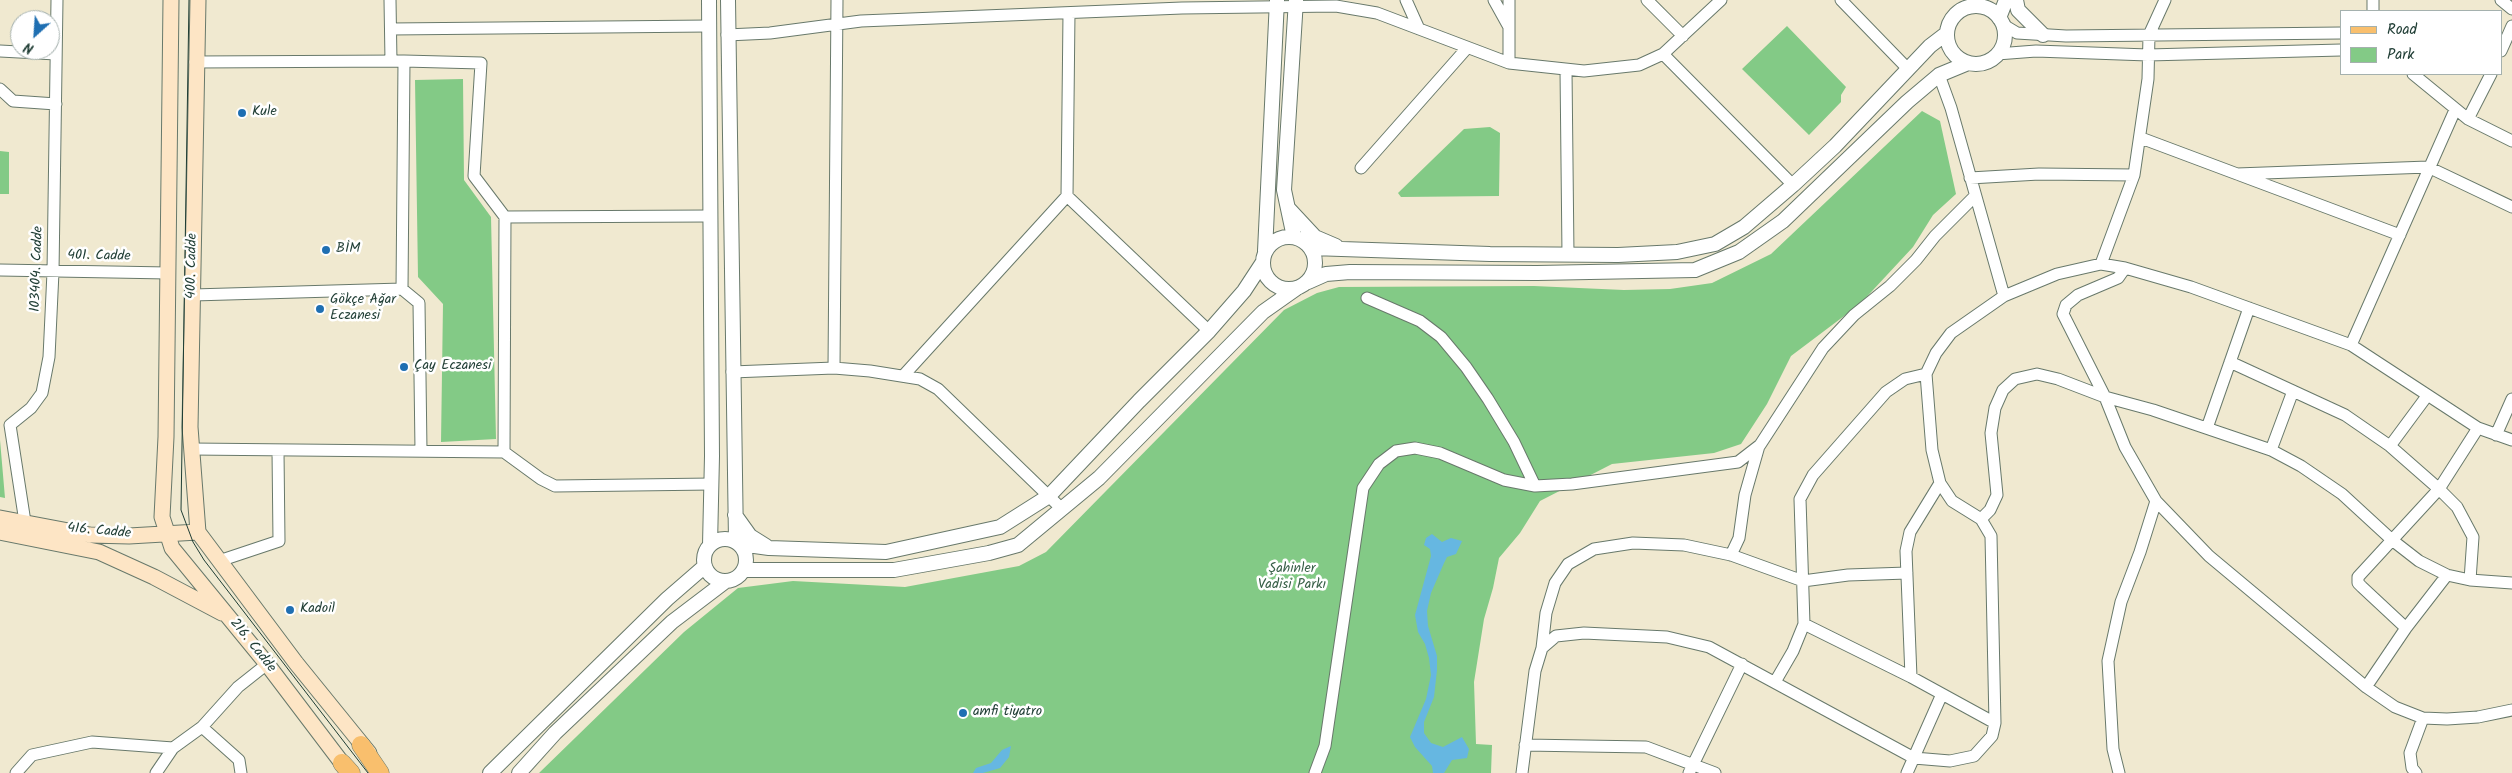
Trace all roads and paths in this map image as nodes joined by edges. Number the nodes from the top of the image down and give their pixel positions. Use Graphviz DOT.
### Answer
graph roads {
  1 [pos="172,0"];
  2 [pos="198,0"];
  3 [pos="390,0"];
  4 [pos="708,0"];
  5 [pos="728,0"];
  6 [pos="837,0"];
  7 [pos="1406,0"];
  8 [pos="1494,0"];
  9 [pos="1508,0"];
  10 [pos="1647,0"];
  11 [pos="1721,0"];
  12 [pos="1842,0"];
  13 [pos="2006,0"];
  14 [pos="2016,0"];
  15 [pos="2165,0"];
  16 [pos="2501,0"];
  17 [pos="1277,3"];
  18 [pos="1296,3"];
  19 [pos="1973,3"];
  20 [pos="1153,5"];
  21 [pos="2512,9"];
  22 [pos="1069,12"];
  23 [pos="2001,21"];
  24 [pos="836,25"];
  25 [pos="709,26"];
  26 [pos="2512,26"];
  27 [pos="1510,28"];
  28 [pos="391,29"];
  29 [pos="1419,29"];
  30 [pos="2340,33"];
  31 [pos="1947,34"];
  32 [pos="727,35"];
  33 [pos="2043,35"];
  34 [pos="2149,35"];
  35 [pos="1683,36"];
  36 [pos="1467,48"];
  37 [pos="2502,49"];
  38 [pos="2340,50"];
  39 [pos="1663,54"];
  40 [pos="1997,54"];
  41 [pos="2148,55"];
  42 [pos="56,60"];
  43 [pos="391,61"];
  44 [pos="404,61"];
  45 [pos="195,62"];
  46 [pos="1509,63"];
  47 [pos="1968,63"];
  48 [pos="1908,69"];
  49 [pos="1566,70"];
  50 [pos="2414,75"];
  51 [pos="2490,75"];
  52 [pos="1939,76"];
  53 [pos="0,89"];
  54 [pos="56,104"];
  55 [pos="2455,110"];
  56 [pos="2468,120"];
  57 [pos="2141,138"];
  58 [pos="2512,141"];
  59 [pos="2428,167"];
  60 [pos="1361,168"];
  61 [pos="2237,174"];
  62 [pos="2134,175"];
  63 [pos="1970,178"];
  64 [pos="1793,185"];
  65 [pos="1067,196"];
  66 [pos="1975,196"];
  67 [pos="2512,207"];
  68 [pos="1288,208"];
  69 [pos="505,216"];
  70 [pos="709,216"];
  71 [pos="2400,235"];
  72 [pos="1294,237"];
  73 [pos="1312,248"];
  74 [pos="1344,249"];
  75 [pos="1568,255"];
  76 [pos="1264,257"];
  77 [pos="2101,264"];
  78 [pos="2125,268"];
  79 [pos="0,270"];
  80 [pos="53,272"];
  81 [pos="168,274"];
  82 [pos="1303,285"];
  83 [pos="402,289"];
  84 [pos="193,295"];
  85 [pos="2004,296"];
  86 [pos="1367,298"];
  87 [pos="2249,308"];
  88 [pos="1209,331"];
  89 [pos="2351,345"];
  90 [pos="2230,362"];
  91 [pos="834,368"];
  92 [pos="732,372"];
  93 [pos="1926,374"];
  94 [pos="903,376"];
  95 [pos="2294,391"];
  96 [pos="2428,396"];
  97 [pos="2105,397"];
  98 [pos="2512,399"];
  99 [pos="5,424"];
  100 [pos="2207,428"];
  101 [pos="2478,428"];
  102 [pos="2496,435"];
  103 [pos="2512,440"];
  104 [pos="1760,445"];
  105 [pos="2390,446"];
  106 [pos="191,449"];
  107 [pos="420,450"];
  108 [pos="2271,450"];
  109 [pos="278,451"];
  110 [pos="504,452"];
  111 [pos="712,484"];
  112 [pos="1940,484"];
  113 [pos="1535,486"];
  114 [pos="2439,489"];
  115 [pos="1049,496"];
  116 [pos="2156,501"];
  117 [pos="1062,509"];
  118 [pos="162,512"];
  119 [pos="735,515"];
  120 [pos="0,518"];
  121 [pos="1981,519"];
  122 [pos="25,522"];
  123 [pos="0,532"];
  124 [pos="198,532"];
  125 [pos="167,534"];
  126 [pos="129,536"];
  127 [pos="2392,540"];
  128 [pos="738,543"];
  129 [pos="710,545"];
  130 [pos="769,548"];
  131 [pos="1731,555"];
  132 [pos="219,561"];
  133 [pos="705,566"];
  134 [pos="744,570"];
  135 [pos="1907,573"];
  136 [pos="2447,575"];
  137 [pos="1803,580"];
  138 [pos="2470,580"];
  139 [pos="726,581"];
  140 [pos="2512,583"];
  141 [pos="226,615"];
  142 [pos="1804,624"];
  143 [pos="2406,628"];
  144 [pos="1542,648"];
  145 [pos="267,664"];
  146 [pos="1742,664"];
  147 [pos="1911,677"];
  148 [pos="1775,682"];
  149 [pos="2366,687"];
  150 [pos="1942,694"];
  151 [pos="2512,710"];
  152 [pos="2423,718"];
  153 [pos="1995,723"];
  154 [pos="202,727"];
  155 [pos="361,745"];
  156 [pos="1525,745"];
  157 [pos="172,748"];
  158 [pos="1914,758"];
  159 [pos="1691,768"];
  160 [pos="347,770"];
  161 [pos="16,773"];
  162 [pos="156,773"];
  163 [pos="241,773"];
  164 [pos="380,773"];
  165 [pos="387,773"];
  166 [pos="490,773"];
  167 [pos="519,773"];
  168 [pos="1315,773"];
  169 [pos="1522,773"];
  170 [pos="1715,773"];
  171 [pos="1907,773"];
  172 [pos="2119,773"];
  173 [pos="2416,773"];
  1 -- 81 [label="main road, 400. Cadde"];
  2 -- 45 [label="main road, 400. Cadde"];
  3 -- 28 [label="street"];
  4 -- 25 [label="street"];
  5 -- 32 [label="street"];
  6 -- 24 [label="street"];
  7 -- 29 [label="street"];
  8 -- 27 [label="street"];
  9 -- 27 [label="street"];
  10 -- 35 [label="street"];
  11 -- 35 [label="street"];
  12 -- 48 [label="street"];
  13 -- 23 [label="street"];
  14 -- 33 [label="street"];
  15 -- 34 [label="street"];
  16 -- 21 [label="street"];
  17 -- 18 [label="street"];
  17 -- 20 [label="street"];
  17 -- 76 [label="street"];
  18 -- 29 [label="street"];
  18 -- 68 [label="street"];
  19 -- 23 [label="street"];
  19 -- 31 [label="street"];
  20 -- 22 [label="street"];
  22 -- 24 [label="street"];
  22 -- 65 [label="street"];
  23 -- 33 [label="street"];
  23 -- 40 [label="street"];
  24 -- 32 [label="street"];
  24 -- 91 [label="street"];
  25 -- 28 [label="street"];
  25 -- 70 [label="street"];
  26 -- 37 [label="street"];
  27 -- 46 [label="street"];
  28 -- 43 [label="street"];
  29 -- 36 [label="street"];
  30 -- 34 [label="street"];
  31 -- 47 [label="street"];
  31 -- 48 [label="street"];
  32 -- 92 [label="street"];
  33 -- 34 [label="street"];
  34 -- 41 [label="street"];
  35 -- 39 [label="street"];
  36 -- 46 [label="street"];
  36 -- 60 [label="street"];
  38 -- 41 [label="street"];
  39 -- 49 [label="street"];
  39 -- 64 [label="street"];
  40 -- 41 [label="street"];
  40 -- 47 [label="street"];
  41 -- 57 [label="street"];
  42 -- 54 [label="street, 103404. Cadde"];
  43 -- 44 [label="street"];
  43 -- 45 [label="street"];
  44 -- 69 [label="street"];
  44 -- 83 [label="street"];
  45 -- 84 [label="main road, 400. Cadde"];
  46 -- 49 [label="street"];
  47 -- 52 [label="street"];
  48 -- 64 [label="street"];
  49 -- 75 [label="street"];
  50 -- 55 [label="street"];
  51 -- 56 [label="street"];
  52 -- 63 [label="street"];
  52 -- 82 [label="street"];
  53 -- 54 [label="street"];
  54 -- 80 [label="street, 103404. Cadde"];
  55 -- 56 [label="street"];
  55 -- 59 [label="street"];
  56 -- 58 [label="street"];
  57 -- 61 [label="street"];
  57 -- 62 [label="street"];
  59 -- 61 [label="street"];
  59 -- 67 [label="street"];
  59 -- 71 [label="street"];
  61 -- 71 [label="street"];
  62 -- 63 [label="street"];
  62 -- 77 [label="street"];
  63 -- 66 [label="street"];
  64 -- 75 [label="street"];
  65 -- 88 [label="street"];
  65 -- 94 [label="street"];
  66 -- 85 [label="street"];
  66 -- 104 [label="street"];
  68 -- 72 [label="street"];
  68 -- 74 [label="street"];
  69 -- 70 [label="street"];
  69 -- 110 [label="street"];
  70 -- 111 [label="street"];
  71 -- 89 [label="street"];
  72 -- 73 [label="street"];
  72 -- 76 [label="street"];
  73 -- 74 [label="street"];
  73 -- 82 [label="street"];
  74 -- 75 [label="street"];
  76 -- 82 [label="street"];
  76 -- 88 [label="street"];
  77 -- 78 [label="street"];
  77 -- 85 [label="street"];
  78 -- 87 [label="street"];
  78 -- 97 [label="street"];
  79 -- 80 [label="street, 401. Cadde"];
  80 -- 81 [label="street, 401. Cadde"];
  80 -- 99 [label="street, 103404. Cadde"];
  81 -- 118 [label="main road, 400. Cadde"];
  82 -- 117 [label="street"];
  83 -- 84 [label="street"];
  83 -- 107 [label="street"];
  84 -- 106 [label="main road, 400. Cadde"];
  85 -- 93 [label="street"];
  86 -- 113 [label="street"];
  87 -- 89 [label="street"];
  87 -- 90 [label="street"];
  88 -- 115 [label="street"];
  89 -- 96 [label="street"];
  90 -- 95 [label="street"];
  90 -- 100 [label="street"];
  91 -- 92 [label="street"];
  91 -- 94 [label="street"];
  92 -- 119 [label="street"];
  93 -- 112 [label="street"];
  93 -- 137 [label="street"];
  94 -- 115 [label="street"];
  95 -- 105 [label="street"];
  95 -- 108 [label="street"];
  96 -- 101 [label="street"];
  96 -- 105 [label="street"];
  97 -- 100 [label="street"];
  97 -- 116 [label="street"];
  97 -- 121 [label="street"];
  98 -- 102 [label="street"];
  99 -- 122 [label="street, 103404. Cadde"];
  100 -- 108 [label="street"];
  101 -- 102 [label="street"];
  101 -- 114 [label="street"];
  102 -- 103 [label="street"];
  104 -- 113 [label="street"];
  104 -- 131 [label="street"];
  105 -- 114 [label="street"];
  106 -- 109 [label="street"];
  106 -- 124 [label="main road, 400. Cadde"];
  107 -- 109 [label="street"];
  107 -- 110 [label="street"];
  108 -- 127 [label="street"];
  109 -- 132 [label="street"];
  110 -- 111 [label="street"];
  111 -- 129 [label="street"];
  112 -- 121 [label="street"];
  112 -- 135 [label="street"];
  113 -- 168 [label="street"];
  114 -- 127 [label="street"];
  114 -- 138 [label="street"];
  115 -- 117 [label="street"];
  115 -- 130 [label="street"];
  116 -- 149 [label="street"];
  116 -- 172 [label="street"];
  117 -- 134 [label="street"];
  118 -- 125 [label="main road, 216. Cadde"];
  118 -- 126 [label="main road"];
  119 -- 128 [label="street"];
  119 -- 130 [label="street"];
  120 -- 122 [label="main road, 416. Cadde"];
  121 -- 153 [label="street"];
  122 -- 126 [label="main road, 416. Cadde"];
  123 -- 141 [label="main road"];
  124 -- 125 [label="main road, 416. Cadde"];
  124 -- 132 [label="main road, 216. Cadde"];
  125 -- 126 [label="main road, 416. Cadde"];
  125 -- 141 [label="main road, 216. Cadde"];
  127 -- 136 [label="street"];
  127 -- 143 [label="street"];
  128 -- 129 [label="street"];
  128 -- 130 [label="street"];
  128 -- 134 [label="street"];
  129 -- 133 [label="street"];
  131 -- 137 [label="street"];
  131 -- 144 [label="street"];
  132 -- 155 [label="main road, 216. Cadde"];
  133 -- 139 [label="street"];
  133 -- 166 [label="street"];
  134 -- 139 [label="street"];
  135 -- 137 [label="street"];
  135 -- 147 [label="street"];
  136 -- 138 [label="street"];
  136 -- 143 [label="street"];
  137 -- 142 [label="street"];
  138 -- 140 [label="street"];
  139 -- 167 [label="street"];
  141 -- 145 [label="main road, 216. Cadde"];
  142 -- 147 [label="street"];
  142 -- 148 [label="street"];
  143 -- 149 [label="street"];
  144 -- 146 [label="street"];
  144 -- 156 [label="street"];
  145 -- 154 [label="street"];
  145 -- 160 [label="main road, 216. Cadde"];
  146 -- 148 [label="street"];
  146 -- 159 [label="street"];
  147 -- 150 [label="street"];
  148 -- 158 [label="street"];
  149 -- 152 [label="street"];
  150 -- 153 [label="street"];
  150 -- 158 [label="street"];
  151 -- 152 [label="street"];
  152 -- 173 [label="street"];
  153 -- 158 [label="street"];
  154 -- 157 [label="street"];
  154 -- 163 [label="street"];
  155 -- 164 [label="main road"];
  155 -- 165 [label="main road, 216. Cadde"];
  156 -- 159 [label="street"];
  156 -- 169 [label="street"];
  157 -- 161 [label="street"];
  157 -- 162 [label="street"];
  158 -- 171 [label="street"];
  159 -- 170 [label="street"];
}
